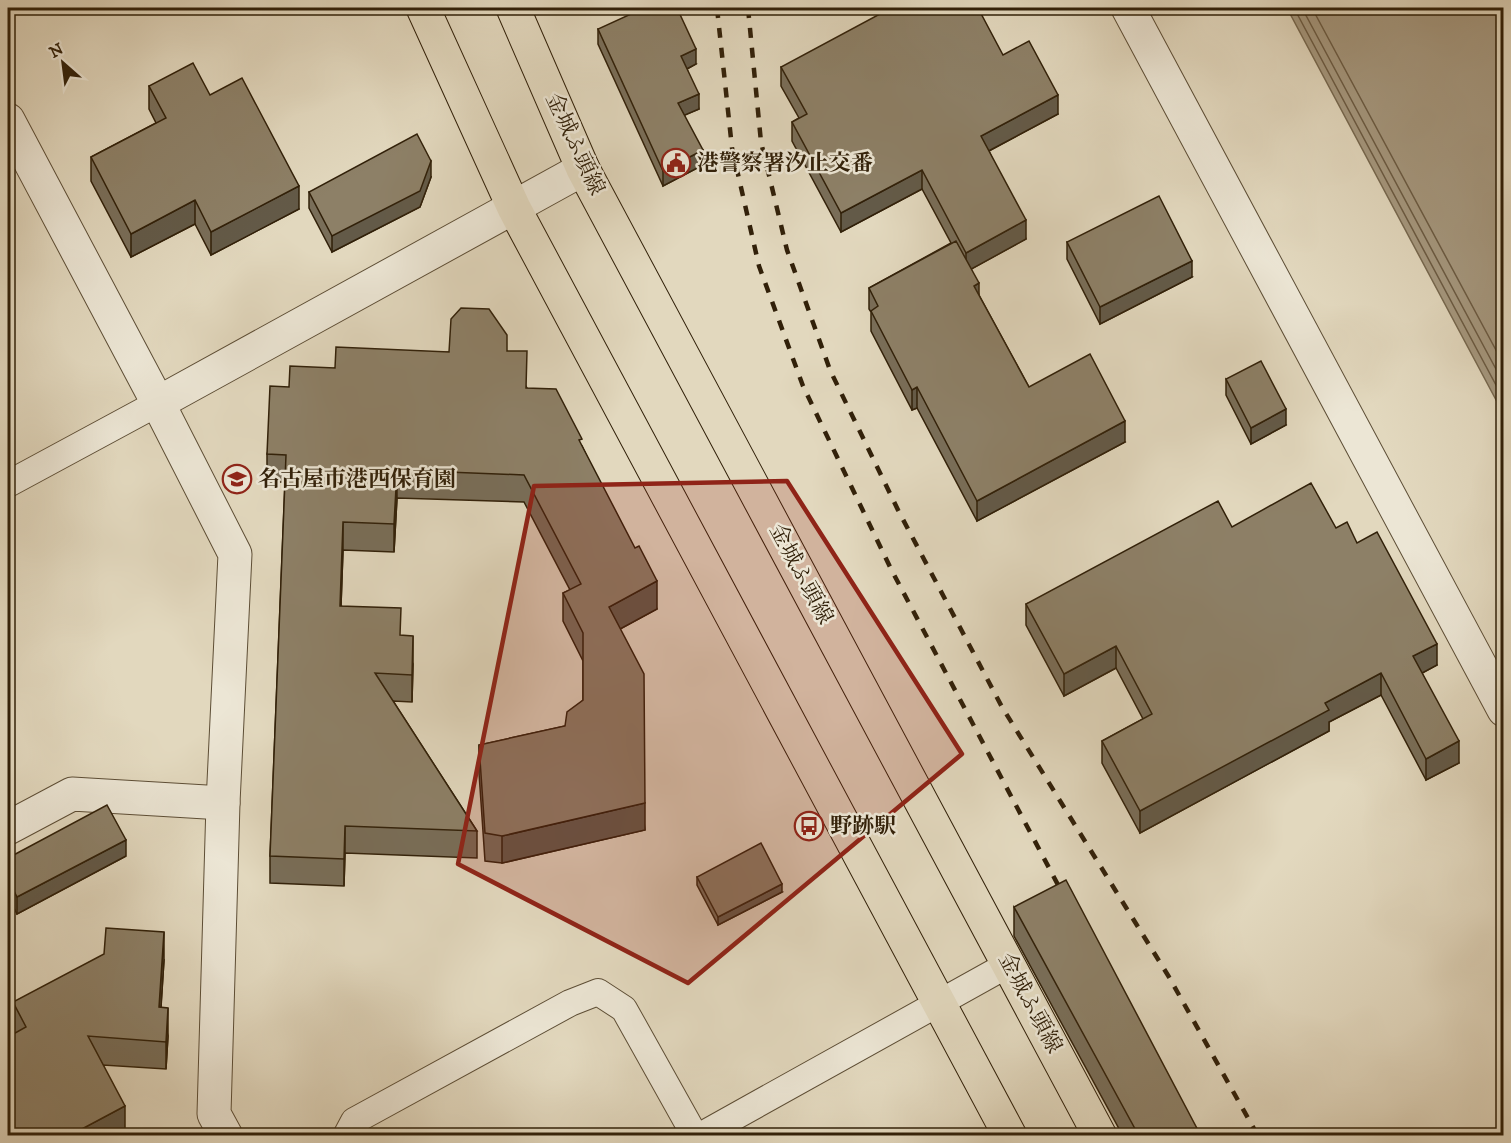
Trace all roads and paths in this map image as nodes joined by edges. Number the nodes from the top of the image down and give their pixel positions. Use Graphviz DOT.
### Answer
graph roads {
  1 [pos="423,8"];
  2 [pos="513,8"];
  3 [pos="1128,8"];
  4 [pos="8,120"];
  5 [pos="583,168"];
  6 [pos="514,208"];
  7 [pos="158,403"];
  8 [pos="8,484"];
  9 [pos="1503,710"];
  10 [pos="223,803"];
  11 [pos="8,828"];
  12 [pos="1009,964"];
  13 [pos="939,1003"];
  14 [pos="226,1136"];
  15 [pos="346,1136"];
  16 [pos="695,1136"];
  17 [pos="700,1136"];
  18 [pos="1010,1136"];
  19 [pos="1100,1136"];
  1 -- 6 [label="main road"];
  2 -- 5 [label="main road, 金城ふ頭線"];
  3 -- 9 [label="street"];
  4 -- 7 [label="street"];
  5 -- 6 [label="street"];
  5 -- 12 [label="main road, 金城ふ頭線"];
  6 -- 7 [label="street"];
  6 -- 13 [label="main road"];
  7 -- 8 [label="lane"];
  7 -- 10 [label="street"];
  10 -- 11 [label="street"];
  10 -- 14 [label="street"];
  12 -- 13 [label="lane"];
  12 -- 19 [label="main road, 金城ふ頭線"];
  13 -- 17 [label="lane"];
  13 -- 18 [label="main road"];
  15 -- 16 [label="lane"];
}
